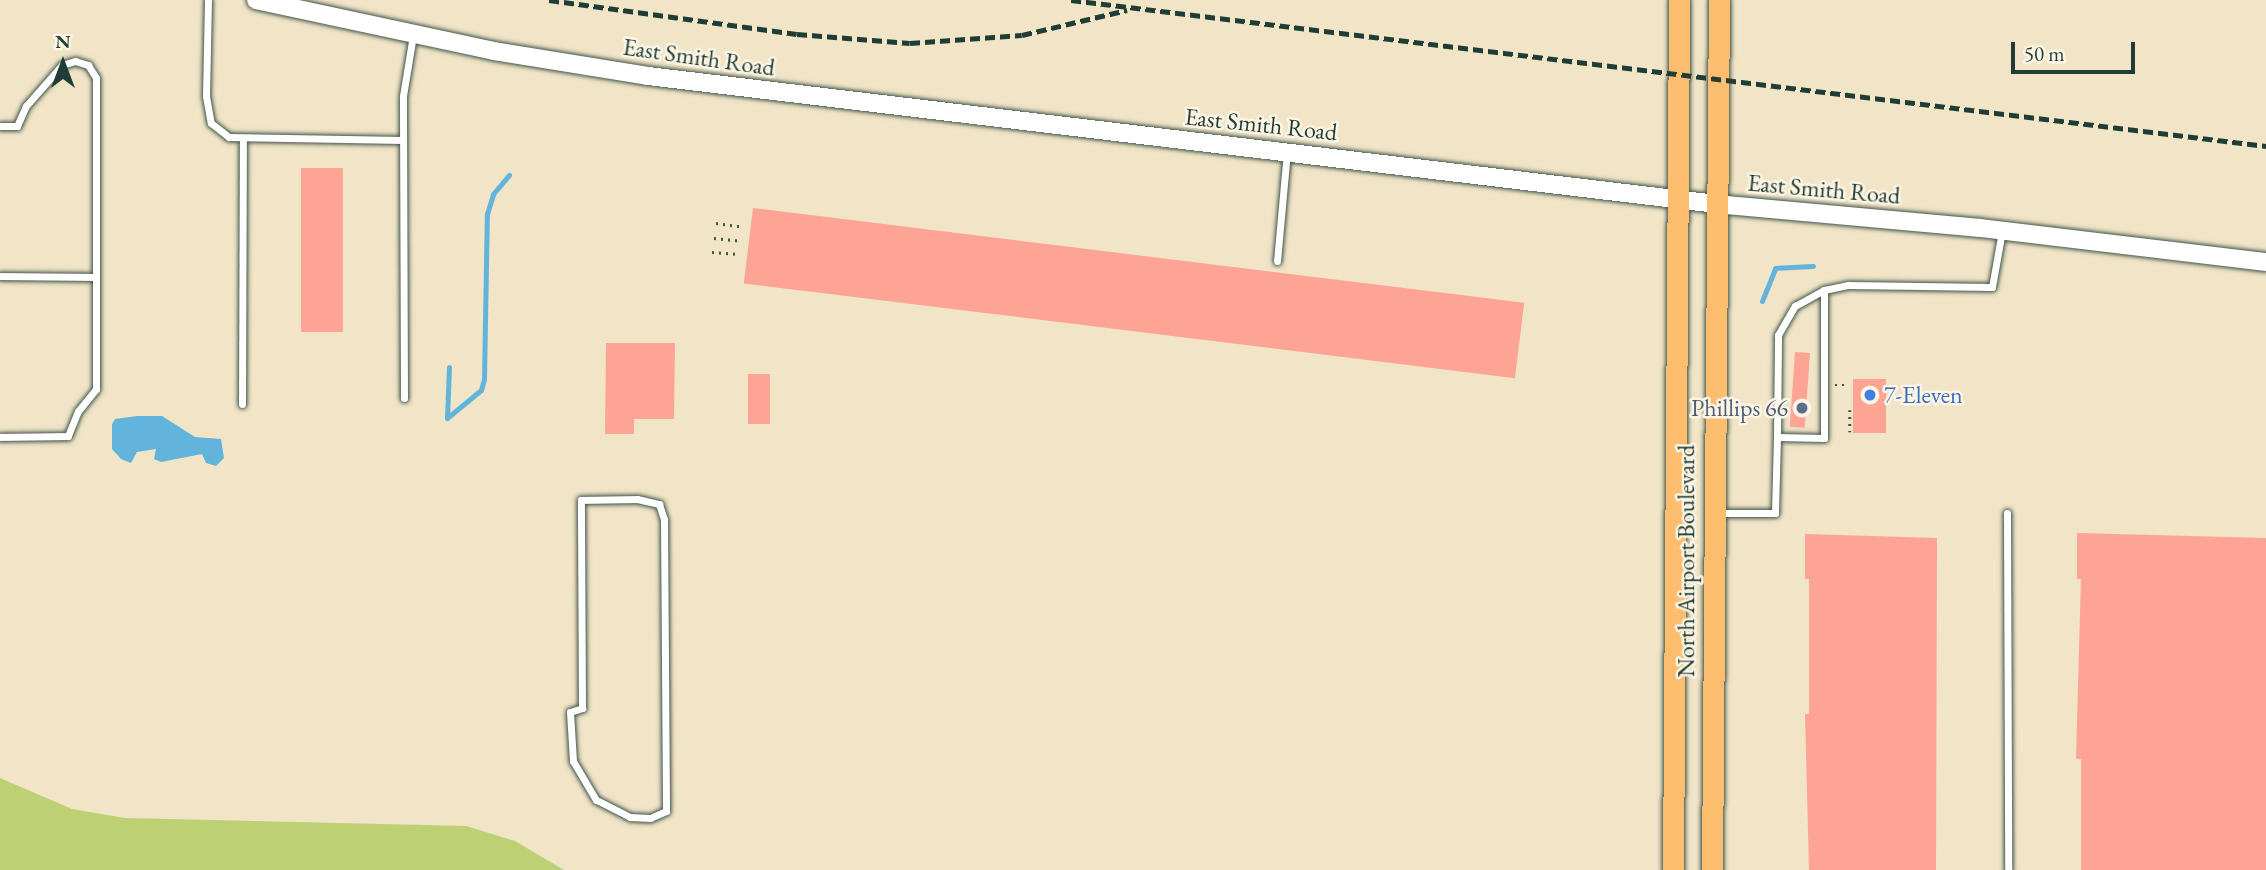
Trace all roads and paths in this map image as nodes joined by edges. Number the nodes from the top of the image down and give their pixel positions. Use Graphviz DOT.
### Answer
graph roads {
  1 [pos="208,0"];
  2 [pos="257,0"];
  3 [pos="1679,0"];
  4 [pos="1719,0"];
  5 [pos="413,35"];
  6 [pos="0,127"];
  7 [pos="243,138"];
  8 [pos="403,140"];
  9 [pos="1287,152"];
  10 [pos="1676,198"];
  11 [pos="1716,204"];
  12 [pos="716,223"];
  13 [pos="743,227"];
  14 [pos="2002,231"];
  15 [pos="713,238"];
  16 [pos="741,242"];
  17 [pos="712,252"];
  18 [pos="739,254"];
  19 [pos="1277,261"];
  20 [pos="2266,262"];
  21 [pos="0,276"];
  22 [pos="96,277"];
  23 [pos="1824,290"];
  24 [pos="404,398"];
  25 [pos="242,404"];
  26 [pos="1850,410"];
  27 [pos="1850,432"];
  28 [pos="0,437"];
  29 [pos="1777,438"];
  30 [pos="581,500"];
  31 [pos="1712,513"];
  32 [pos="2007,513"];
  33 [pos="1673,870"];
  34 [pos="1712,870"];
  35 [pos="2008,870"];
  1 -- 7 [label="lane"];
  2 -- 5 [label="street, East Smith Road"];
  3 -- 10 [label="main road, North Airport Boulevard"];
  4 -- 11 [label="main road, North Airport Boulevard"];
  5 -- 8 [label="lane"];
  5 -- 9 [label="street, East Smith Road"];
  6 -- 22 [label="lane"];
  7 -- 8 [label="lane"];
  7 -- 25 [label="lane"];
  8 -- 24 [label="lane"];
  9 -- 10 [label="street, East Smith Road"];
  9 -- 19 [label="lane"];
  10 -- 11 [label="street, East Smith Road"];
  10 -- 33 [label="main road, North Airport Boulevard"];
  11 -- 14 [label="street, East Smith Road"];
  11 -- 31 [label="main road, North Airport Boulevard"];
  12 -- 13 [label="path"];
  14 -- 20 [label="street, East Smith Road"];
  14 -- 23 [label="lane"];
  15 -- 16 [label="path"];
  17 -- 18 [label="path"];
  21 -- 22 [label="lane"];
  22 -- 28 [label="lane"];
  23 -- 29 [label="lane"];
  23 -- 29 [label="lane"];
  26 -- 27 [label="path"];
  29 -- 31 [label="lane"];
  30 -- 30 [label="lane"];
  31 -- 34 [label="main road, North Airport Boulevard"];
  32 -- 35 [label="lane"];
}
